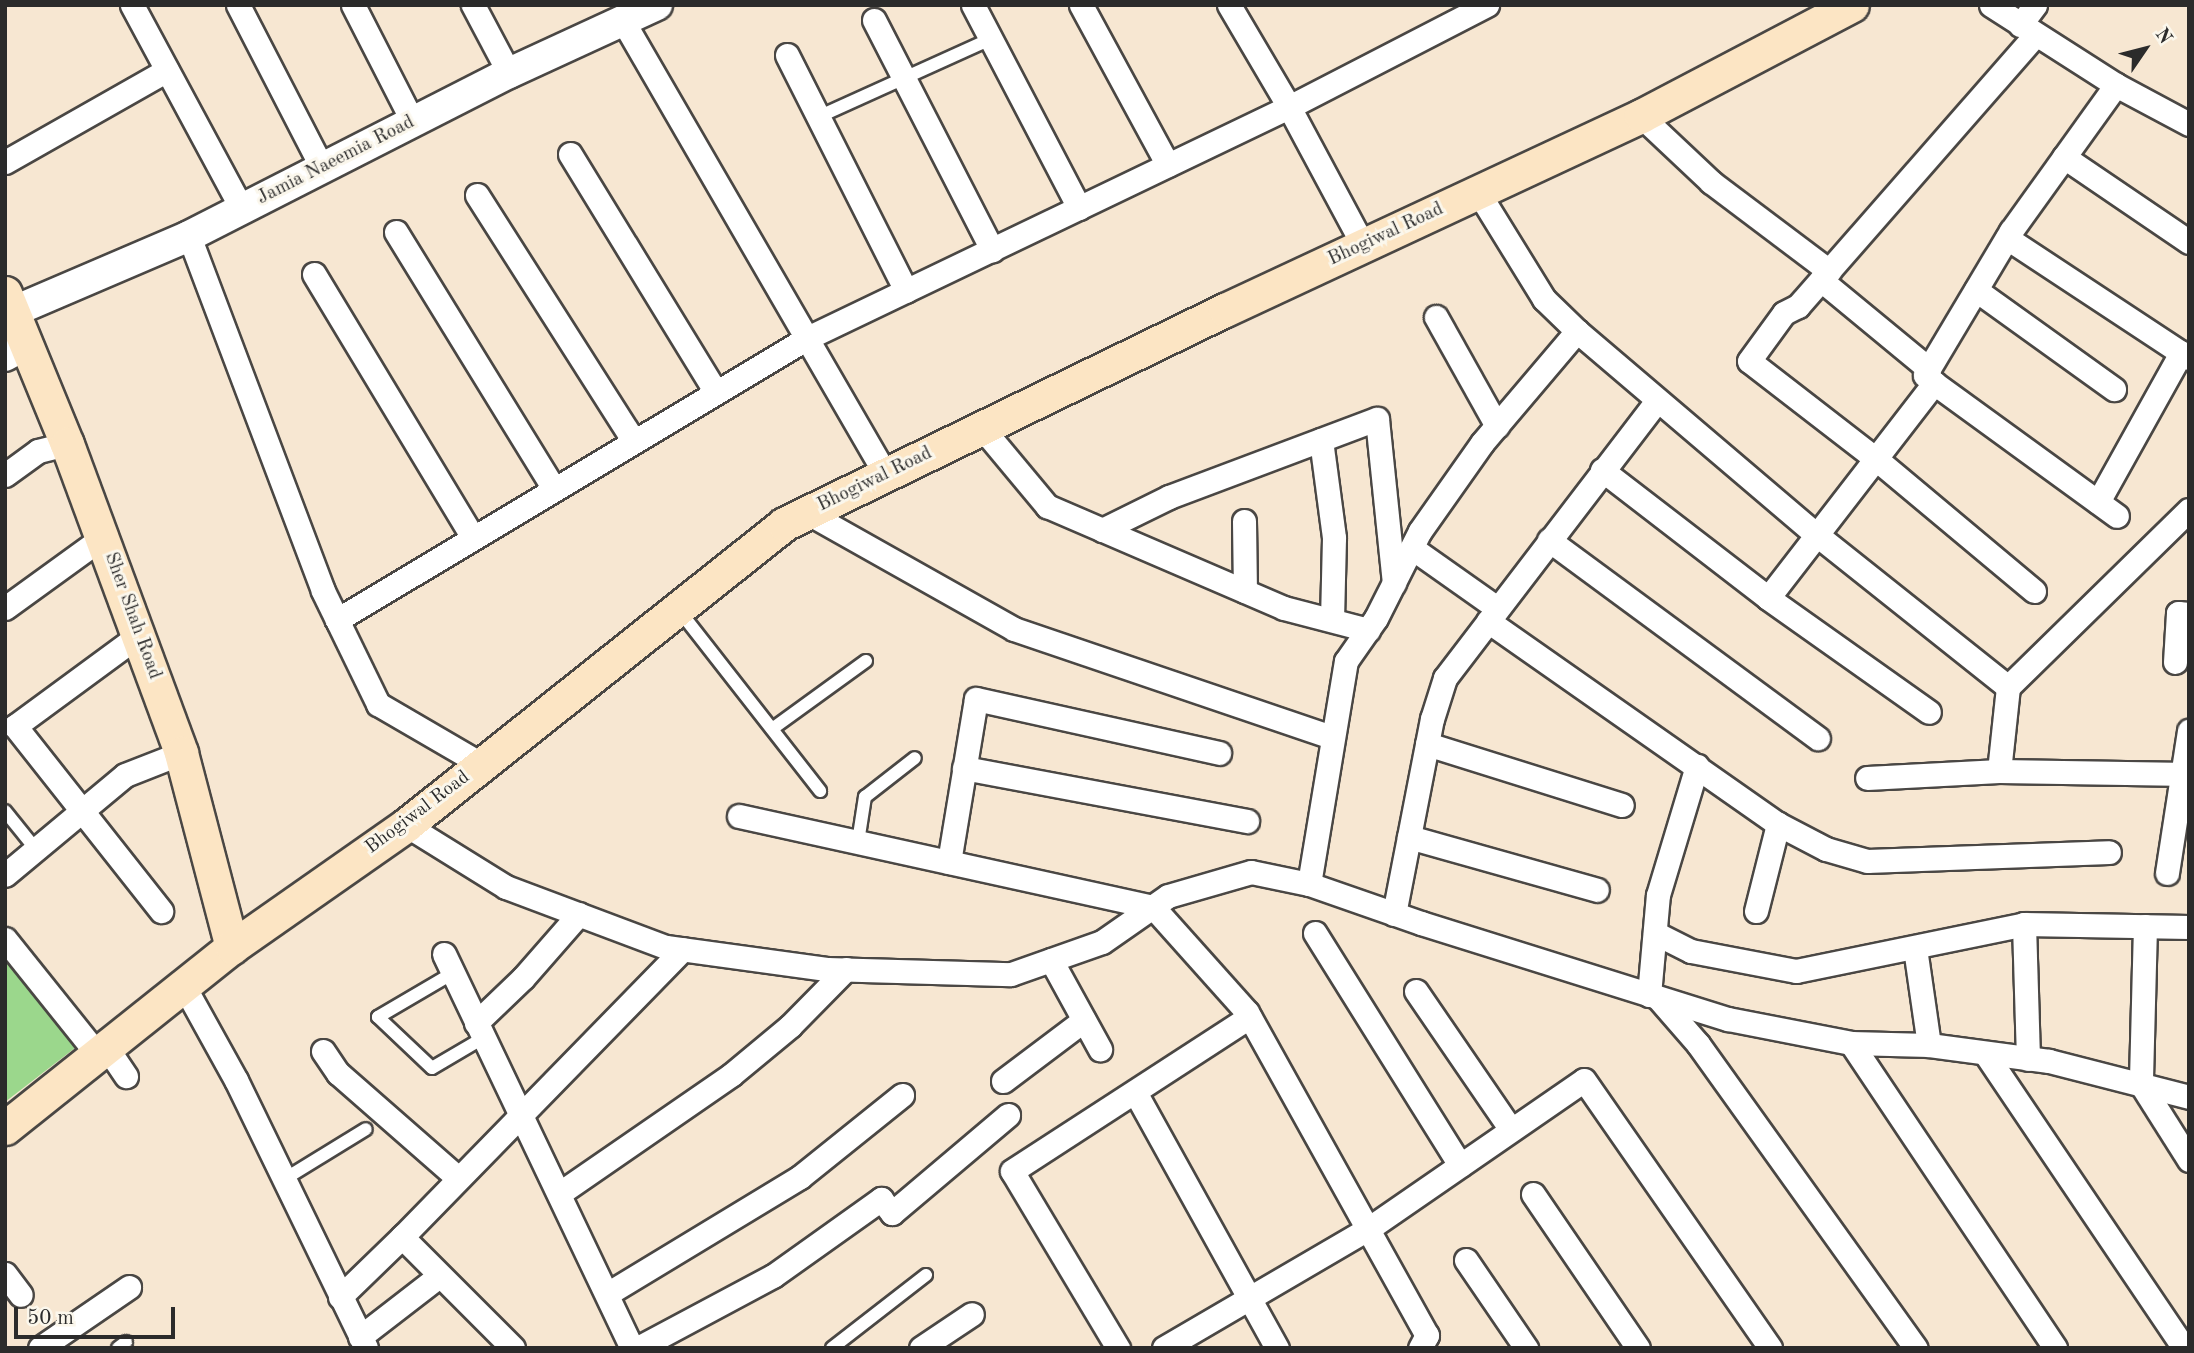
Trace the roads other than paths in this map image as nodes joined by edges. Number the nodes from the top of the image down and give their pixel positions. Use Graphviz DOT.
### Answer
graph roads {
  1 [pos="132,5"];
  2 [pos="238,5"];
  3 [pos="353,5"];
  4 [pos="473,5"];
  5 [pos="657,5"];
  6 [pos="973,5"];
  7 [pos="1082,5"];
  8 [pos="1229,5"];
  9 [pos="1487,5"];
  10 [pos="1991,5"];
  11 [pos="2035,5"];
  12 [pos="1838,9"];
  13 [pos="874,20"];
  14 [pos="623,21"];
  15 [pos="2028,30"];
  16 [pos="991,39"];
  17 [pos="787,55"];
  18 [pos="167,70"];
  19 [pos="509,73"];
  20 [pos="904,78"];
  21 [pos="2116,85"];
  22 [pos="1289,107"];
  23 [pos="1641,116"];
  24 [pos="818,117"];
  25 [pos="412,122"];
  26 [pos="2189,124"];
  27 [pos="570,154"];
  28 [pos="2064,157"];
  29 [pos="5,162"];
  30 [pos="1168,165"];
  31 [pos="322,168"];
  32 [pos="1478,192"];
  33 [pos="477,195"];
  34 [pos="1079,208"];
  35 [pos="242,209"];
  36 [pos="396,232"];
  37 [pos="189,236"];
  38 [pos="2007,238"];
  39 [pos="2189,242"];
  40 [pos="1363,246"];
  41 [pos="992,250"];
  42 [pos="314,274"];
  43 [pos="1825,275"];
  44 [pos="1976,290"];
  45 [pos="906,291"];
  46 [pos="8,302"];
  47 [pos="1436,317"];
  48 [pos="1577,331"];
  49 [pos="807,338"];
  50 [pos="14,351"];
  51 [pos="2185,355"];
  52 [pos="1931,376"];
  53 [pos="2115,389"];
  54 [pos="716,393"];
  55 [pos="1657,401"];
  56 [pos="1497,426"];
  57 [pos="982,428"];
  58 [pos="1321,440"];
  59 [pos="634,442"];
  60 [pos="67,444"];
  61 [pos="1876,459"];
  62 [pos="1602,470"];
  63 [pos="5,475"];
  64 [pos="887,475"];
  65 [pos="554,489"];
  66 [pos="2098,502"];
  67 [pos="2189,510"];
  68 [pos="808,513"];
  69 [pos="2117,516"];
  70 [pos="1244,521"];
  71 [pos="1102,530"];
  72 [pos="1817,534"];
  73 [pos="103,537"];
  74 [pos="473,538"];
  75 [pos="1549,540"];
  76 [pos="1412,548"];
  77 [pos="1394,583"];
  78 [pos="1245,591"];
  79 [pos="2034,591"];
  80 [pos="1768,598"];
  81 [pos="5,608"];
  82 [pos="678,609"];
  83 [pos="2189,614"];
  84 [pos="1493,615"];
  85 [pos="337,620"];
  86 [pos="1332,620"];
  87 [pos="1368,630"];
  88 [pos="139,635"];
  89 [pos="866,661"];
  90 [pos="2175,662"];
  91 [pos="2008,687"];
  92 [pos="1929,712"];
  93 [pos="772,729"];
  94 [pos="2189,731"];
  95 [pos="1332,737"];
  96 [pos="1818,738"];
  97 [pos="1427,744"];
  98 [pos="181,753"];
  99 [pos="1219,753"];
  100 [pos="915,758"];
  101 [pos="481,764"];
  102 [pos="1696,766"];
  103 [pos="964,768"];
  104 [pos="1999,771"];
  105 [pos="2185,774"];
  106 [pos="1867,778"];
  107 [pos="820,791"];
  108 [pos="1622,805"];
  109 [pos="83,809"];
  110 [pos="5,811"];
  111 [pos="739,816"];
  112 [pos="1247,821"];
  113 [pos="1777,824"];
  114 [pos="407,825"];
  115 [pos="1409,837"];
  116 [pos="858,842"];
  117 [pos="34,847"];
  118 [pos="2109,852"];
  119 [pos="949,862"];
  120 [pos="2167,873"];
  121 [pos="5,875"];
  122 [pos="1309,884"];
  123 [pos="1597,890"];
  124 [pos="1153,907"];
  125 [pos="161,911"];
  126 [pos="1756,911"];
  127 [pos="579,914"];
  128 [pos="1394,914"];
  129 [pos="2024,924"];
  130 [pos="2145,926"];
  131 [pos="2189,927"];
  132 [pos="1315,933"];
  133 [pos="1655,933"];
  134 [pos="5,939"];
  135 [pos="232,947"];
  136 [pos="1915,948"];
  137 [pos="683,949"];
  138 [pos="1051,960"];
  139 [pos="448,964"];
  140 [pos="846,969"];
  141 [pos="185,989"];
  142 [pos="1416,991"];
  143 [pos="1654,996"];
  144 [pos="1249,1017"];
  145 [pos="1084,1020"];
  146 [pos="479,1030"];
  147 [pos="1851,1043"];
  148 [pos="1929,1045"];
  149 [pos="1100,1049"];
  150 [pos="102,1051"];
  151 [pos="323,1051"];
  152 [pos="1985,1053"];
  153 [pos="2028,1059"];
  154 [pos="126,1076"];
  155 [pos="1003,1081"];
  156 [pos="2141,1084"];
  157 [pos="1135,1092"];
  158 [pos="902,1095"];
  159 [pos="2189,1097"];
  160 [pos="519,1115"];
  161 [pos="1008,1115"];
  162 [pos="5,1128"];
  163 [pos="366,1129"];
  164 [pos="1511,1130"];
  165 [pos="2189,1160"];
  166 [pos="1460,1165"];
  167 [pos="458,1178"];
  168 [pos="282,1180"];
  169 [pos="560,1193"];
  170 [pos="1533,1194"];
  171 [pos="1368,1228"];
  172 [pos="404,1235"];
  173 [pos="1466,1260"];
  174 [pos="5,1275"];
  175 [pos="926,1275"];
  176 [pos="439,1276"];
  177 [pos="129,1287"];
  178 [pos="607,1294"];
  179 [pos="22,1295"];
  180 [pos="340,1297"];
  181 [pos="1250,1298"];
  182 [pos="972,1314"];
  183 [pos="363,1342"];
  184 [pos="40,1348"];
  185 [pos="513,1348"];
  186 [pos="632,1348"];
  187 [pos="638,1348"];
  188 [pos="832,1348"];
  189 [pos="921,1348"];
  190 [pos="1118,1348"];
  191 [pos="1164,1348"];
  192 [pos="1278,1348"];
  193 [pos="1420,1348"];
  194 [pos="1526,1348"];
  195 [pos="1638,1348"];
  196 [pos="1770,1348"];
  197 [pos="1916,1348"];
  198 [pos="2055,1348"];
  199 [pos="2184,1348"];
  1 -- 18 [label="street"];
  2 -- 31 [label="street"];
  3 -- 25 [label="street"];
  4 -- 19 [label="street"];
  5 -- 14 [label="street, Jamia Naeemia Road"];
  6 -- 16 [label="street"];
  7 -- 30 [label="street"];
  8 -- 22 [label="street"];
  9 -- 22 [label="street"];
  10 -- 15 [label="street"];
  11 -- 15 [label="street"];
  12 -- 23 [label="main road, Bhogiwal Road"];
  13 -- 20 [label="street"];
  14 -- 19 [label="street, Jamia Naeemia Road"];
  14 -- 49 [label="street"];
  15 -- 21 [label="street"];
  15 -- 43 [label="street"];
  16 -- 20 [label="lane"];
  16 -- 34 [label="street"];
  17 -- 24 [label="street"];
  18 -- 29 [label="street"];
  18 -- 35 [label="street"];
  19 -- 25 [label="street, Jamia Naeemia Road"];
  20 -- 24 [label="lane"];
  20 -- 41 [label="street"];
  21 -- 26 [label="street"];
  21 -- 28 [label="street"];
  22 -- 30 [label="street"];
  22 -- 40 [label="street"];
  23 -- 32 [label="main road, Bhogiwal Road"];
  23 -- 43 [label="street"];
  24 -- 45 [label="street"];
  25 -- 31 [label="street, Jamia Naeemia Road"];
  27 -- 54 [label="street"];
  28 -- 38 [label="street"];
  28 -- 39 [label="street"];
  30 -- 34 [label="street"];
  31 -- 35 [label="street, Jamia Naeemia Road"];
  32 -- 40 [label="main road, Bhogiwal Road"];
  32 -- 48 [label="street"];
  33 -- 59 [label="street"];
  34 -- 41 [label="street"];
  35 -- 37 [label="street, Jamia Naeemia Road"];
  36 -- 65 [label="street"];
  37 -- 46 [label="street, Jamia Naeemia Road"];
  37 -- 85 [label="street"];
  38 -- 44 [label="street"];
  38 -- 51 [label="street"];
  40 -- 57 [label="main road, Bhogiwal Road"];
  41 -- 45 [label="street"];
  42 -- 74 [label="street"];
  43 -- 52 [label="street"];
  43 -- 61 [label="street"];
  44 -- 52 [label="street"];
  44 -- 53 [label="street"];
  45 -- 49 [label="street"];
  46 -- 50 [label="main road, Sher Shah Road"];
  47 -- 56 [label="street"];
  48 -- 55 [label="street"];
  48 -- 56 [label="street"];
  49 -- 54 [label="street"];
  49 -- 64 [label="street"];
  50 -- 60 [label="main road, Sher Shah Road"];
  51 -- 66 [label="street"];
  52 -- 61 [label="street"];
  52 -- 66 [label="street"];
  54 -- 59 [label="street"];
  55 -- 62 [label="street"];
  55 -- 72 [label="street"];
  56 -- 76 [label="street"];
  57 -- 64 [label="main road, Bhogiwal Road"];
  57 -- 71 [label="street"];
  58 -- 71 [label="street"];
  58 -- 77 [label="street"];
  58 -- 86 [label="street"];
  59 -- 65 [label="street"];
  60 -- 63 [label="street"];
  60 -- 73 [label="main road, Sher Shah Road"];
  61 -- 72 [label="street"];
  61 -- 79 [label="street"];
  62 -- 75 [label="street"];
  62 -- 80 [label="street"];
  64 -- 68 [label="main road, Bhogiwal Road"];
  65 -- 74 [label="street"];
  66 -- 69 [label="street"];
  67 -- 91 [label="street"];
  68 -- 82 [label="main road, Bhogiwal Road"];
  68 -- 95 [label="street"];
  70 -- 78 [label="street"];
  71 -- 78 [label="street"];
  72 -- 80 [label="street"];
  72 -- 91 [label="street"];
  73 -- 81 [label="street"];
  73 -- 88 [label="main road, Sher Shah Road"];
  74 -- 85 [label="street"];
  75 -- 84 [label="street"];
  75 -- 96 [label="street"];
  76 -- 77 [label="street"];
  76 -- 84 [label="street"];
  77 -- 87 [label="street"];
  78 -- 86 [label="street"];
  80 -- 92 [label="street"];
  82 -- 93 [label="lane"];
  82 -- 101 [label="main road, Bhogiwal Road"];
  83 -- 90 [label="street"];
  84 -- 97 [label="street"];
  84 -- 102 [label="street"];
  85 -- 101 [label="street"];
  86 -- 87 [label="street"];
  87 -- 95 [label="street"];
  88 -- 98 [label="main road, Sher Shah Road"];
  88 -- 109 [label="street"];
  89 -- 93 [label="lane"];
  91 -- 104 [label="street"];
  93 -- 107 [label="lane"];
  94 -- 105 [label="street"];
  95 -- 122 [label="street"];
  97 -- 108 [label="street"];
  97 -- 115 [label="street"];
  98 -- 109 [label="street"];
  98 -- 135 [label="main road, Sher Shah Road"];
  99 -- 103 [label="street"];
  100 -- 116 [label="lane"];
  101 -- 114 [label="main road, Bhogiwal Road"];
  102 -- 113 [label="street"];
  102 -- 133 [label="street"];
  103 -- 112 [label="street"];
  103 -- 119 [label="street"];
  104 -- 105 [label="street"];
  104 -- 106 [label="street"];
  105 -- 120 [label="street"];
  109 -- 117 [label="street"];
  109 -- 125 [label="street"];
  110 -- 117 [label="lane"];
  111 -- 116 [label="street"];
  113 -- 118 [label="street"];
  113 -- 126 [label="street"];
  114 -- 127 [label="street"];
  114 -- 135 [label="main road, Bhogiwal Road"];
  115 -- 123 [label="street"];
  115 -- 128 [label="street"];
  116 -- 119 [label="street"];
  117 -- 121 [label="street"];
  119 -- 124 [label="street"];
  122 -- 124 [label="street"];
  122 -- 128 [label="street"];
  124 -- 138 [label="street"];
  124 -- 144 [label="street"];
  127 -- 137 [label="street"];
  127 -- 146 [label="street"];
  128 -- 143 [label="street"];
  129 -- 130 [label="street"];
  129 -- 136 [label="street"];
  129 -- 153 [label="street"];
  130 -- 131 [label="street"];
  130 -- 156 [label="street"];
  132 -- 166 [label="street"];
  133 -- 136 [label="street"];
  133 -- 143 [label="street"];
  134 -- 150 [label="street"];
  135 -- 141 [label="main road, Bhogiwal Road"];
  136 -- 148 [label="street"];
  137 -- 140 [label="street"];
  137 -- 160 [label="street"];
  138 -- 140 [label="street"];
  138 -- 145 [label="street"];
  139 -- 146 [label="street"];
  139 -- 146 [label="lane"];
  140 -- 169 [label="street"];
  141 -- 150 [label="main road, Bhogiwal Road"];
  141 -- 168 [label="street"];
  142 -- 164 [label="street"];
  143 -- 147 [label="street"];
  143 -- 197 [label="street"];
  144 -- 157 [label="street"];
  144 -- 171 [label="street"];
  145 -- 149 [label="street"];
  145 -- 155 [label="street"];
  146 -- 160 [label="street"];
  147 -- 148 [label="street"];
  147 -- 198 [label="street"];
  148 -- 152 [label="street"];
  150 -- 154 [label="street"];
  150 -- 162 [label="main road, Bhogiwal Road"];
  151 -- 167 [label="street"];
  152 -- 153 [label="street"];
  152 -- 199 [label="street"];
  153 -- 156 [label="street"];
  156 -- 159 [label="street"];
  156 -- 165 [label="street"];
  157 -- 181 [label="street"];
  157 -- 190 [label="street"];
  158 -- 178 [label="street"];
  160 -- 167 [label="street"];
  160 -- 169 [label="street"];
  161 -- 187 [label="street"];
  163 -- 168 [label="lane"];
  164 -- 166 [label="street"];
  164 -- 196 [label="street"];
  166 -- 171 [label="street"];
  167 -- 172 [label="street"];
  168 -- 180 [label="street"];
  169 -- 178 [label="street"];
  170 -- 195 [label="street"];
  171 -- 181 [label="street"];
  171 -- 193 [label="street"];
  172 -- 176 [label="street"];
  172 -- 180 [label="street"];
  173 -- 194 [label="street"];
  174 -- 179 [label="street"];
  175 -- 188 [label="lane"];
  176 -- 183 [label="street"];
  176 -- 185 [label="street"];
  177 -- 184 [label="street"];
  178 -- 186 [label="street"];
  180 -- 183 [label="street"];
  181 -- 191 [label="street"];
  181 -- 192 [label="street"];
  182 -- 189 [label="street"];
}
